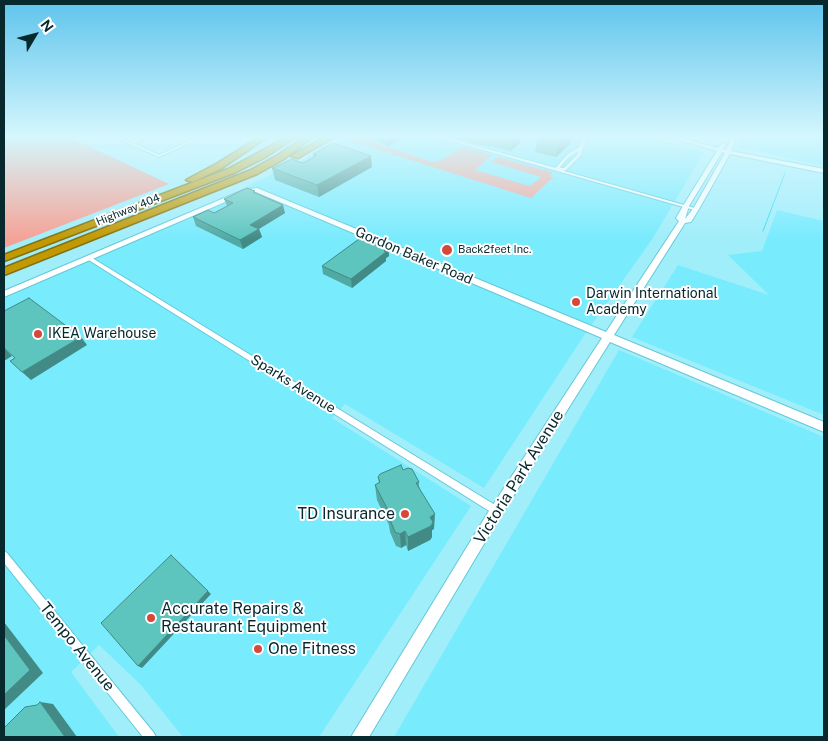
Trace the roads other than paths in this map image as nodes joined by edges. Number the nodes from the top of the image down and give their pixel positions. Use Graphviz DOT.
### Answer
graph roads {
  1 [pos="209,171"];
  2 [pos="230,171"];
  3 [pos="256,171"];
  4 [pos="265,171"];
  5 [pos="561,171"];
  6 [pos="707,171"];
  7 [pos="717,171"];
  8 [pos="688,204"];
  9 [pos="697,207"];
  10 [pos="149,215"];
  11 [pos="683,221"];
  12 [pos="4,257"];
  13 [pos="89,258"];
  14 [pos="4,272"];
  15 [pos="4,294"];
  16 [pos="608,336"];
  17 [pos="824,428"];
  18 [pos="497,511"];
  19 [pos="4,556"];
  20 [pos="150,737"];
  21 [pos="360,737"];
  1 -- 12 [label="highway"];
  2 -- 12 [label="highway, Highway 404"];
  3 -- 10 [label="highway, Highway 404"];
  4 -- 10 [label="highway"];
  5 -- 8 [label="street"];
  6 -- 8 [label="main road, Victoria Park Avenue"];
  7 -- 9 [label="main road, Victoria Park Avenue"];
  8 -- 9 [label="street"];
  8 -- 11 [label="main road, Victoria Park Avenue"];
  9 -- 11 [label="main road, Victoria Park Avenue"];
  10 -- 14 [label="highway, Highway 404"];
  11 -- 16 [label="main road, Victoria Park Avenue"];
  13 -- 15 [label="main road, Gordon Baker Road"];
  13 -- 16 [label="main road, Gordon Baker Road"];
  13 -- 18 [label="street, Sparks Avenue"];
  16 -- 17 [label="main road, Gordon Baker Road"];
  16 -- 18 [label="main road, Victoria Park Avenue"];
  18 -- 21 [label="main road, Victoria Park Avenue"];
  19 -- 20 [label="street, Tempo Avenue"];
}
